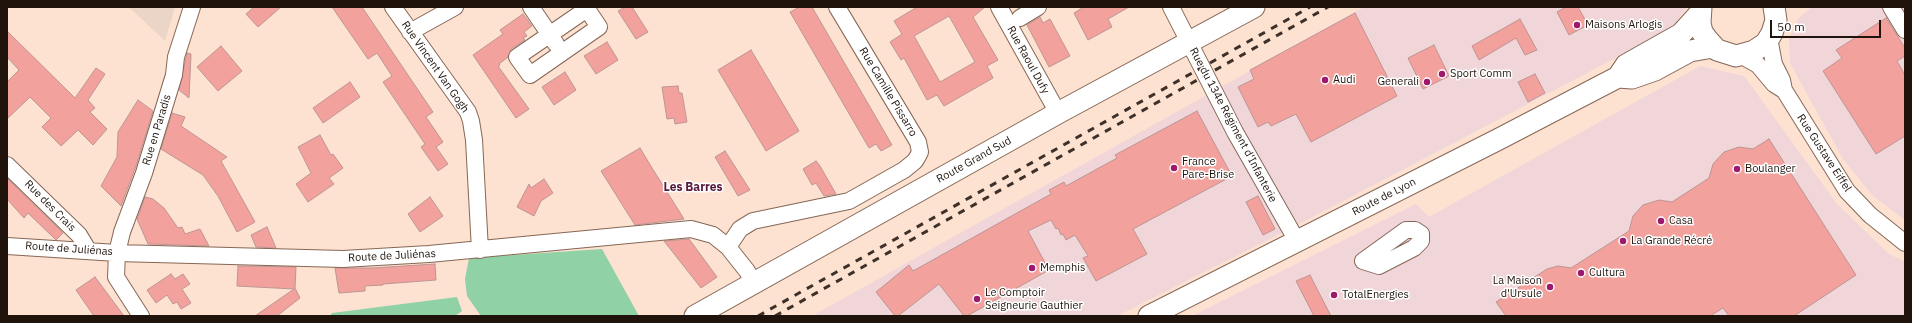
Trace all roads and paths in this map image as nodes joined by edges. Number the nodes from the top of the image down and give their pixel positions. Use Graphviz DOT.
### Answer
graph roads {
  1 [pos="192,7"];
  2 [pos="393,7"];
  3 [pos="455,7"];
  4 [pos="531,7"];
  5 [pos="837,7"];
  6 [pos="999,7"];
  7 [pos="1038,7"];
  8 [pos="1171,7"];
  9 [pos="1254,7"];
  10 [pos="1892,7"];
  11 [pos="1700,10"];
  12 [pos="1020,18"];
  13 [pos="1776,18"];
  14 [pos="1905,30"];
  15 [pos="410,32"];
  16 [pos="550,35"];
  17 [pos="1188,42"];
  18 [pos="1714,47"];
  19 [pos="562,53"];
  20 [pos="1742,56"];
  21 [pos="1618,77"];
  22 [pos="1784,90"];
  23 [pos="1058,113"];
  24 [pos="7,165"];
  25 [pos="1297,241"];
  26 [pos="1905,243"];
  27 [pos="7,246"];
  28 [pos="728,247"];
  29 [pos="88,250"];
  30 [pos="480,250"];
  31 [pos="117,252"];
  32 [pos="754,283"];
  33 [pos="141,316"];
  34 [pos="695,316"];
  35 [pos="1149,316"];
  1 -- 31 [label="street, Rue en Paradis"];
  2 -- 15 [label="street, Rue Vincent Van Gogh"];
  3 -- 15 [label="street"];
  4 -- 16 [label="street"];
  5 -- 28 [label="street, Rue Camille Pissarro"];
  6 -- 23 [label="street, Rue Raoul Dufy"];
  7 -- 12 [label="street"];
  8 -- 17 [label="street, Rue du 134e Régiment d'Infanterie"];
  9 -- 17 [label="main road, Route Grand Sud"];
  10 -- 14 [label="street"];
  11 -- 18 [label="main road"];
  11 -- 21 [label="main road, Route de Lyon"];
  13 -- 20 [label="main road"];
  13 -- 22 [label="street, Rue Gustave Eiffel"];
  15 -- 30 [label="street, Rue Vincent Van Gogh"];
  16 -- 19 [label="street"];
  16 -- 19 [label="street"];
  16 -- 19 [label="street"];
  17 -- 23 [label="main road, Route Grand Sud"];
  17 -- 25 [label="street, Rue du 134e Régiment d'Infanterie"];
  18 -- 20 [label="main road"];
  18 -- 21 [label="main road, Route de Lyon"];
  20 -- 22 [label="street, Rue Gustave Eiffel"];
  21 -- 25 [label="main road, Route de Lyon"];
  22 -- 26 [label="street, Rue Gustave Eiffel"];
  23 -- 32 [label="main road, Route Grand Sud"];
  24 -- 29 [label="street, Rue des Crais"];
  25 -- 35 [label="main road, Route de Lyon"];
  27 -- 29 [label="street, Route de Juliénas"];
  28 -- 30 [label="street, Route de Juliénas"];
  28 -- 32 [label="street, Route de Juliénas"];
  29 -- 31 [label="street, Route de Juliénas"];
  30 -- 31 [label="street, Route de Juliénas"];
  31 -- 33 [label="street, Rue en Paradis"];
  32 -- 34 [label="main road, Route Grand Sud"];
}
